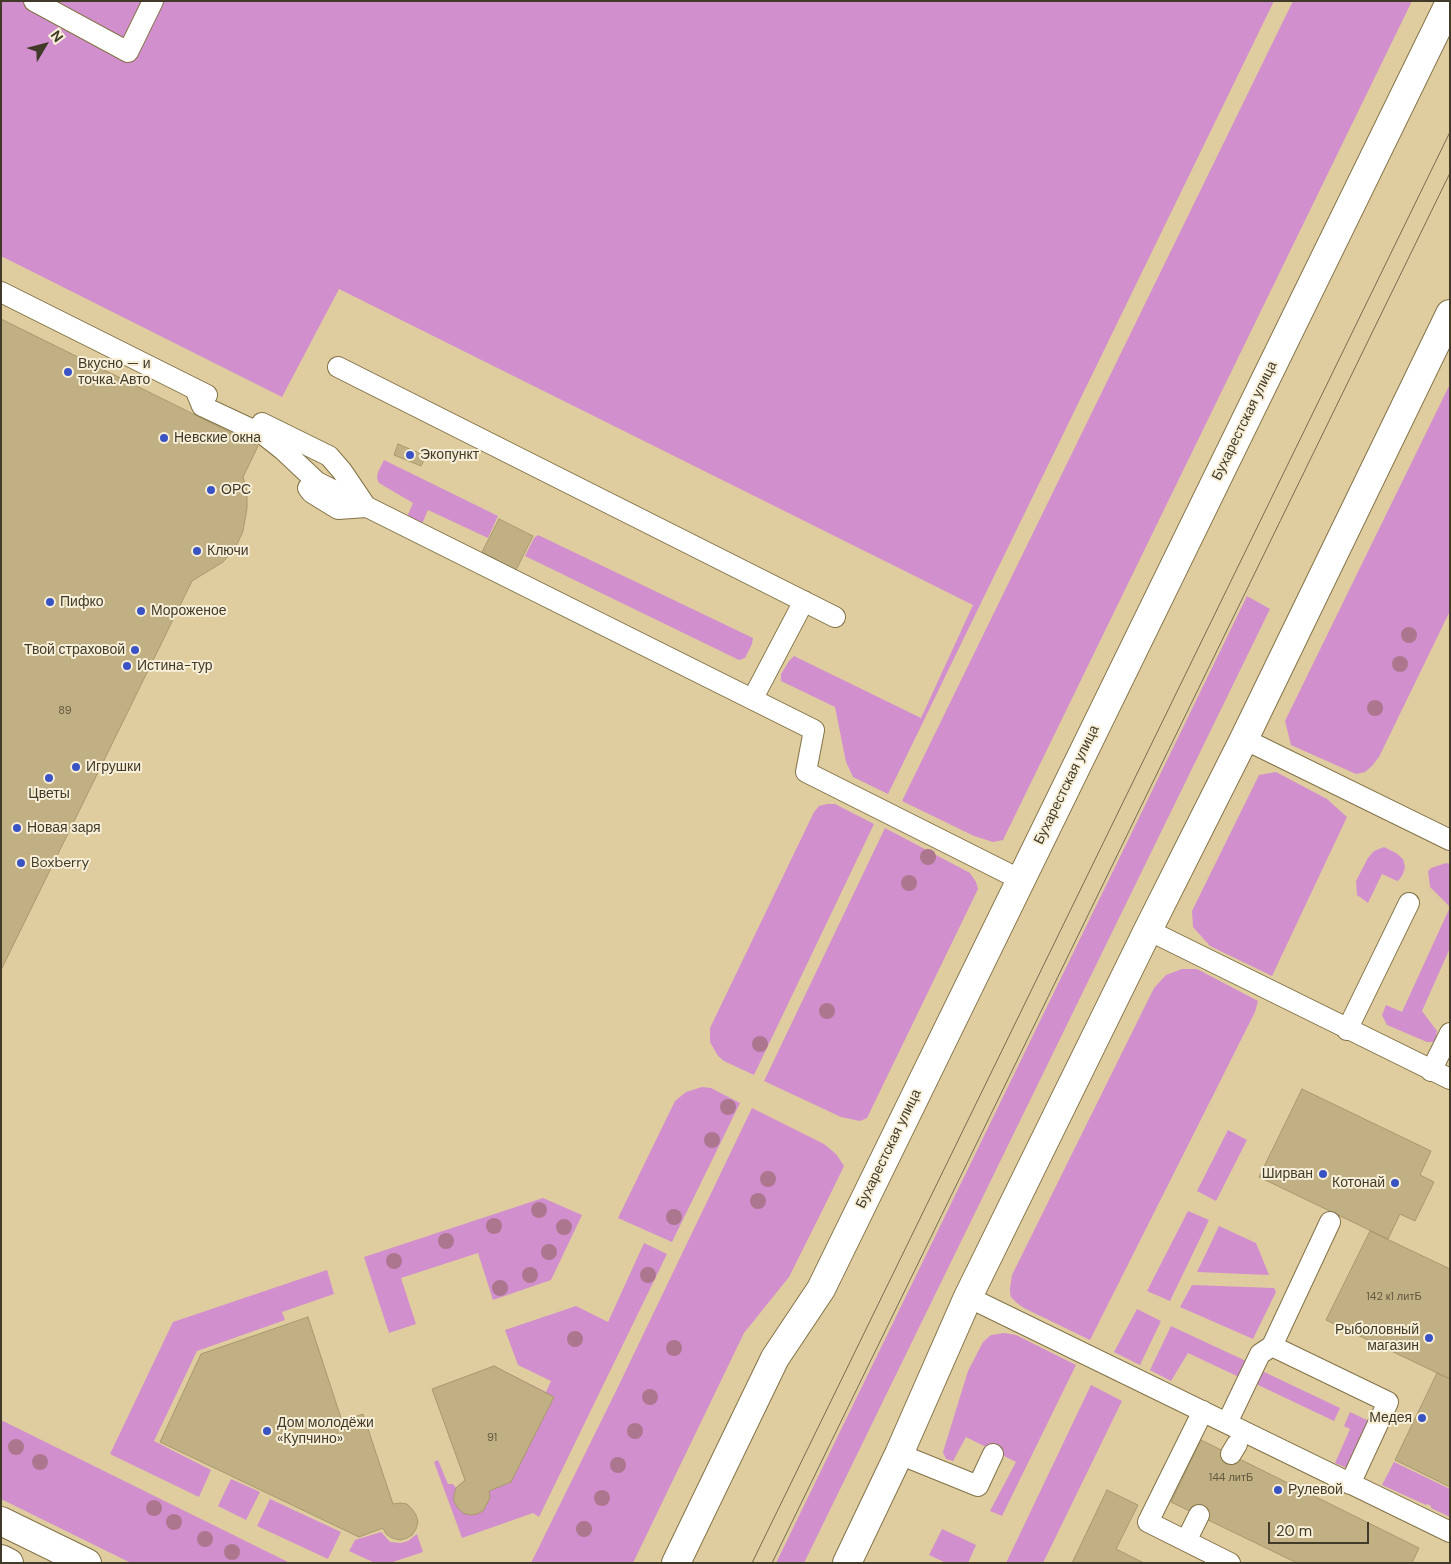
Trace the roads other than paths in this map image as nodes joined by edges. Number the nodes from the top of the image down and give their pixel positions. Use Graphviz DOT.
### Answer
graph roads {
  1 [pos="34,1"];
  2 [pos="153,1"];
  3 [pos="1450,2"];
  4 [pos="1,292"];
  5 [pos="1450,314"];
  6 [pos="338,367"];
  7 [pos="196,389"];
  8 [pos="366,506"];
  9 [pos="804,601"];
  10 [pos="835,617"];
  11 [pos="753,698"];
  12 [pos="1244,739"];
  13 [pos="1450,840"];
  14 [pos="1021,880"];
  15 [pos="1409,903"];
  16 [pos="1148,930"];
  17 [pos="1347,1030"];
  18 [pos="1450,1033"];
  19 [pos="1431,1071"];
  20 [pos="1450,1079"];
  21 [pos="1330,1222"];
  22 [pos="968,1297"];
  23 [pos="1272,1346"];
  24 [pos="1203,1411"];
  25 [pos="1227,1423"];
  26 [pos="899,1454"];
  27 [pos="993,1454"];
  28 [pos="1350,1484"];
  29 [pos="1200,1515"];
  30 [pos="1,1521"];
  31 [pos="1450,1532"];
  32 [pos="1186,1541"];
  33 [pos="1,1559"];
  34 [pos="8,1563"];
  35 [pos="87,1563"];
  36 [pos="676,1563"];
  37 [pos="846,1563"];
  38 [pos="1230,1563"];
  1 -- 2 [label="lane"];
  3 -- 14 [label="street, Бухарестская улица"];
  4 -- 7 [label="lane"];
  5 -- 12 [label="street"];
  6 -- 9 [label="lane"];
  7 -- 8 [label="lane"];
  7 -- 8 [label="lane"];
  8 -- 11 [label="lane"];
  9 -- 10 [label="lane"];
  9 -- 11 [label="lane"];
  11 -- 14 [label="lane"];
  12 -- 13 [label="lane"];
  12 -- 16 [label="street"];
  14 -- 36 [label="street, Бухарестская улица"];
  15 -- 17 [label="lane"];
  16 -- 17 [label="lane"];
  16 -- 22 [label="street"];
  17 -- 19 [label="lane"];
  18 -- 19 [label="lane"];
  19 -- 20 [label="lane"];
  21 -- 23 [label="lane"];
  22 -- 24 [label="lane"];
  22 -- 26 [label="street"];
  23 -- 25 [label="lane"];
  23 -- 28 [label="lane"];
  24 -- 25 [label="lane"];
  24 -- 32 [label="lane"];
  25 -- 28 [label="lane"];
  26 -- 27 [label="lane"];
  26 -- 37 [label="street"];
  28 -- 31 [label="lane"];
  29 -- 32 [label="lane"];
  30 -- 35 [label="street"];
  32 -- 38 [label="lane"];
  33 -- 34 [label="street"];
}
